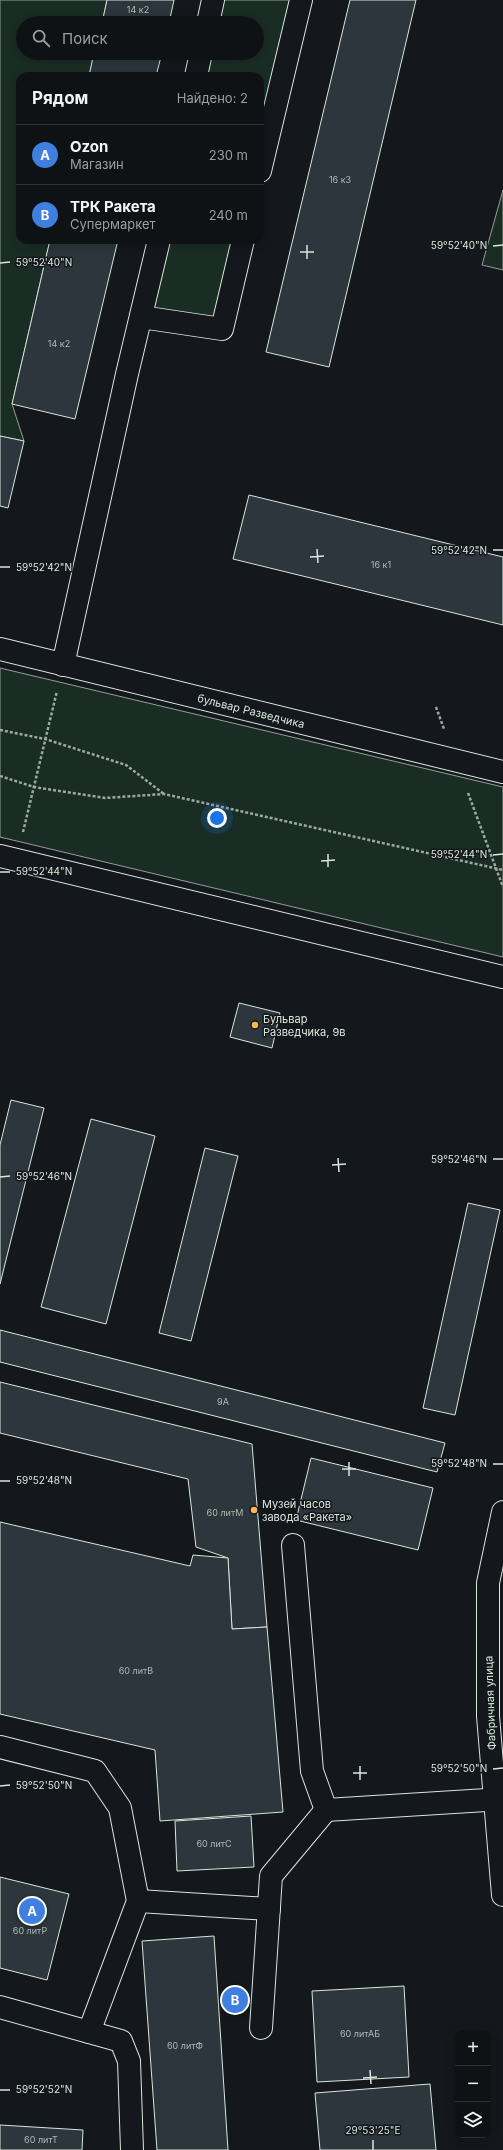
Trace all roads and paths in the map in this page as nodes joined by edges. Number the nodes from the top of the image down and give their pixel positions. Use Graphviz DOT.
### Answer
graph roads {
  1 [pos="213,0"];
  2 [pos="301,0"];
  3 [pos="210,16"];
  4 [pos="199,60"];
  5 [pos="197,72"];
  6 [pos="264,154"];
  7 [pos="158,244"];
  8 [pos="243,244"];
  9 [pos="141,317"];
  10 [pos="0,649"];
  11 [pos="63,665"];
  12 [pos="0,730"];
  13 [pos="45,739"];
  14 [pos="503,772"];
  15 [pos="0,776"];
  16 [pos="34,787"];
  17 [pos="467,790"];
  18 [pos="164,794"];
  19 [pos="8,858"];
  20 [pos="496,869"];
  21 [pos="503,870"];
  22 [pos="503,887"];
  23 [pos="503,977"];
  24 [pos="503,1512"];
  25 [pos="293,1546"];
  26 [pos="0,1747"];
  27 [pos="499,1799"];
  28 [pos="326,1810"];
  29 [pos="503,1895"];
  30 [pos="138,1901"];
  31 [pos="269,1909"];
  32 [pos="0,2007"];
  33 [pos="261,2028"];
  34 [pos="89,2032"];
  35 [pos="132,2150"];
  1 -- 3 [label="street"];
  2 -- 6 [label="street"];
  4 -- 5 [label="street"];
  7 -- 9 [label="street"];
  8 -- 9 [label="street"];
  9 -- 11 [label="street"];
  10 -- 11 [label="street, бульвар Разведчика"];
  11 -- 13 [label="path"];
  11 -- 14 [label="street, бульвар Разведчика"];
  12 -- 13 [label="path"];
  13 -- 16 [label="path"];
  13 -- 18 [label="path"];
  15 -- 16 [label="path"];
  16 -- 18 [label="path"];
  16 -- 19 [label="path"];
  17 -- 20 [label="path"];
  18 -- 20 [label="path"];
  19 -- 23 [label="street"];
  20 -- 21 [label="path"];
  20 -- 22 [label="path"];
  24 -- 27 [label="street, Фабричная улица"];
  25 -- 28 [label="street"];
  26 -- 30 [label="street"];
  27 -- 28 [label="street"];
  27 -- 29 [label="street, Фабричная улица"];
  28 -- 31 [label="street"];
  30 -- 31 [label="street"];
  30 -- 34 [label="street"];
  31 -- 33 [label="street"];
  32 -- 34 [label="street"];
  34 -- 35 [label="street"];
}
